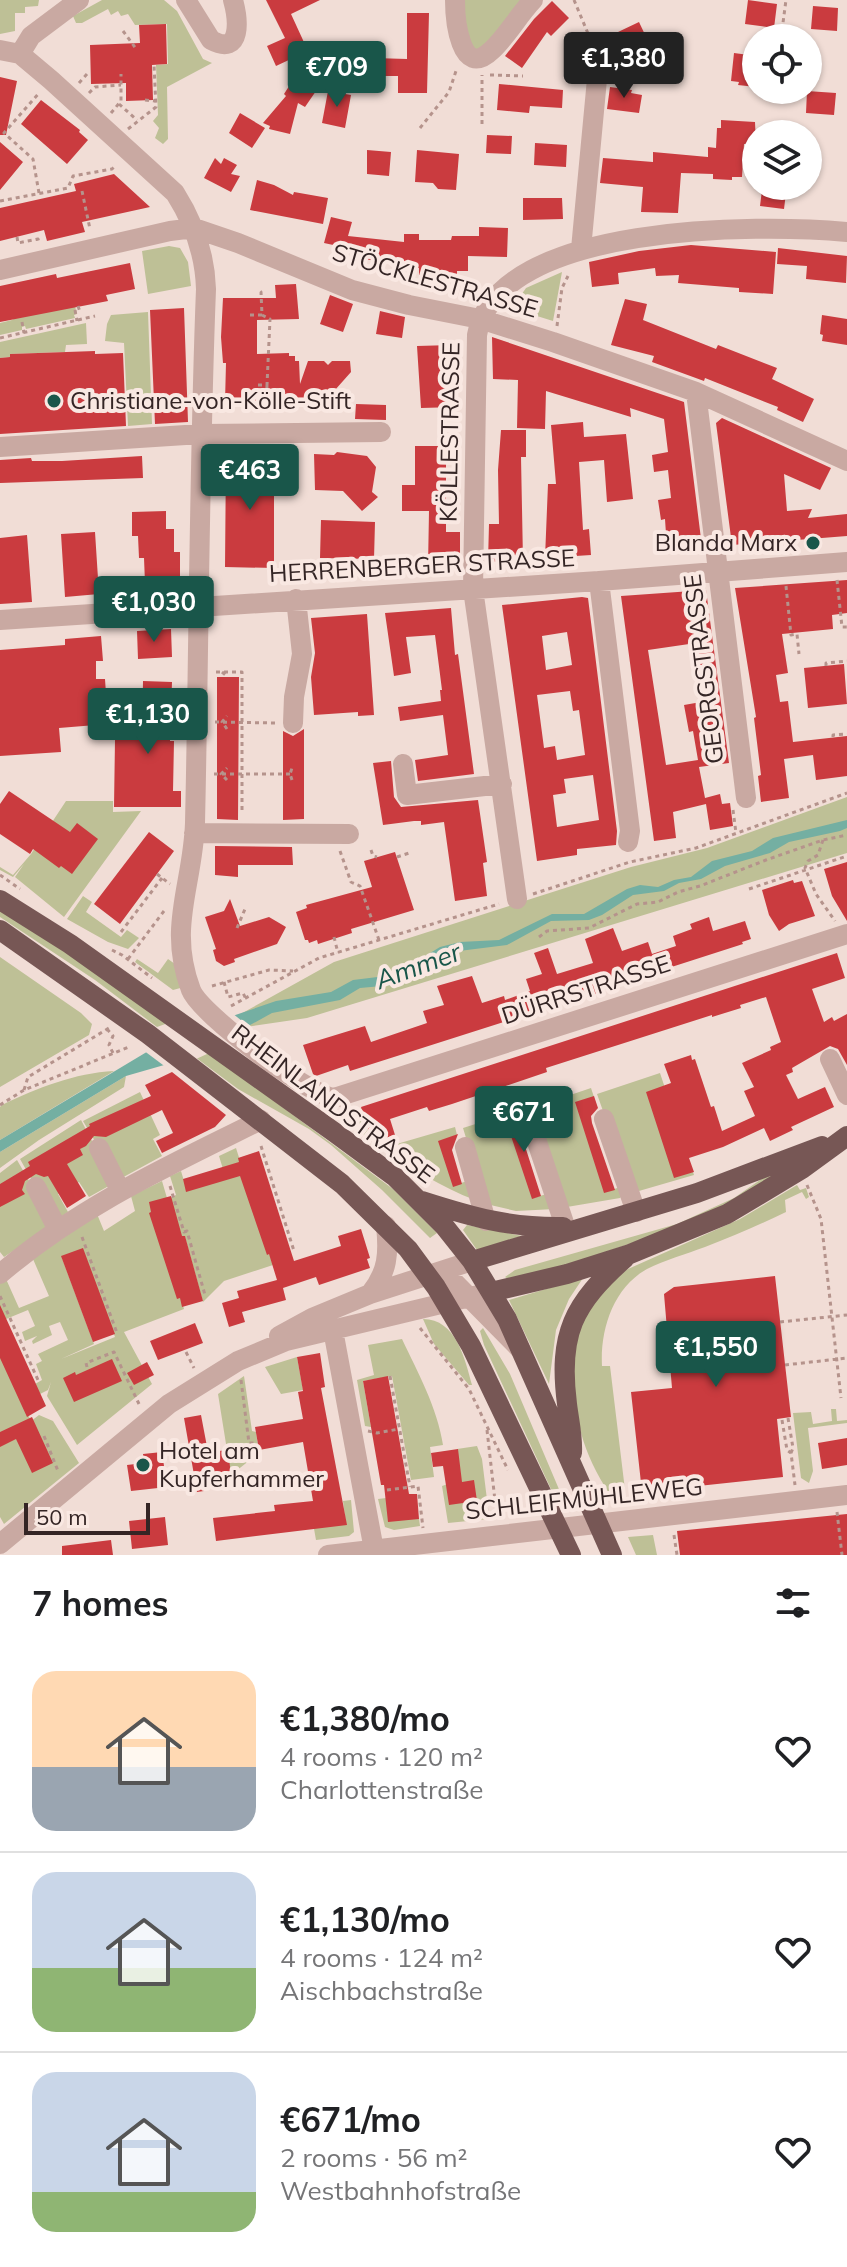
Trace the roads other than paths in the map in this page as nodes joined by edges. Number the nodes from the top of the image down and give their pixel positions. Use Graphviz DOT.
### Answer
graph roads {
  1 [pos="79,0"];
  2 [pos="186,0"];
  3 [pos="233,0"];
  4 [pos="455,0"];
  5 [pos="533,0"];
  6 [pos="623,46"];
  7 [pos="10,52"];
  8 [pos="194,228"];
  9 [pos="847,232"];
  10 [pos="581,249"];
  11 [pos="0,270"];
  12 [pos="480,319"];
  13 [pos="696,392"];
  14 [pos="381,432"];
  15 [pos="201,434"];
  16 [pos="0,447"];
  17 [pos="847,461"];
  18 [pos="841,562"];
  19 [pos="719,573"];
  20 [pos="599,581"];
  21 [pos="473,589"];
  22 [pos="296,599"];
  23 [pos="198,606"];
  24 [pos="0,620"];
  25 [pos="286,723"];
  26 [pos="403,764"];
  27 [pos="502,784"];
  28 [pos="746,798"];
  29 [pos="194,833"];
  30 [pos="344,841"];
  31 [pos="628,842"];
  32 [pos="517,899"];
  33 [pos="0,900"];
  34 [pos="841,928"];
  35 [pos="0,930"];
  36 [pos="830,1059"];
  37 [pos="847,1095"];
  38 [pos="604,1119"];
  39 [pos="258,1122"];
  40 [pos="842,1138"];
  41 [pos="536,1139"];
  42 [pos="465,1147"];
  43 [pos="99,1148"];
  44 [pos="36,1187"];
  45 [pos="120,1190"];
  46 [pos="420,1200"];
  47 [pos="636,1212"];
  48 [pos="486,1221"];
  49 [pos="67,1224"];
  50 [pos="591,1225"];
  51 [pos="386,1226"];
  52 [pos="565,1226"];
  53 [pos="630,1254"];
  54 [pos="472,1261"];
  55 [pos="0,1274"];
  56 [pos="428,1275"];
  57 [pos="491,1292"];
  58 [pos="370,1294"];
  59 [pos="469,1296"];
  60 [pos="446,1301"];
  61 [pos="333,1330"];
  62 [pos="521,1350"];
  63 [pos="258,1351"];
  64 [pos="571,1465"];
  65 [pos="841,1496"];
  66 [pos="0,1544"];
  67 [pos="374,1550"];
  68 [pos="328,1555"];
  69 [pos="571,1555"];
  70 [pos="612,1555"];
  1 -- 7 [label="street"];
  2 -- 3 [label="street"];
  4 -- 5 [label="street"];
  6 -- 10 [label="street"];
  7 -- 8 [label="street"];
  8 -- 11 [label="street"];
  8 -- 12 [label="street, STÖCKLESTRASSE"];
  8 -- 15 [label="street"];
  9 -- 10 [label="street"];
  10 -- 12 [label="street"];
  12 -- 13 [label="street, STÖCKLESTRASSE"];
  12 -- 21 [label="street, KÖLLESTRASSE"];
  13 -- 17 [label="street, STÖCKLESTRASSE"];
  13 -- 19 [label="street, GEORGSTRASSE"];
  14 -- 15 [label="street"];
  15 -- 16 [label="street"];
  15 -- 23 [label="street"];
  18 -- 19 [label="street, HERRENBERGER STRASSE"];
  19 -- 20 [label="street, HERRENBERGER STRASSE"];
  19 -- 28 [label="street, GEORGSTRASSE"];
  20 -- 21 [label="street, HERRENBERGER STRASSE"];
  20 -- 31 [label="street"];
  21 -- 22 [label="street, HERRENBERGER STRASSE"];
  21 -- 27 [label="street, KÖLLESTRASSE"];
  22 -- 23 [label="street, HERRENBERGER STRASSE"];
  22 -- 25 [label="street"];
  23 -- 24 [label="street, HERRENBERGER STRASSE"];
  23 -- 29 [label="street"];
  26 -- 27 [label="street"];
  27 -- 32 [label="street, KÖLLESTRASSE"];
  29 -- 30 [label="street"];
  29 -- 34 [label="street, DÜRRSTRASSE"];
  33 -- 46 [label="main road, RHEINLANDSTRASSE"];
  35 -- 39 [label="main road"];
  36 -- 37 [label="street"];
  38 -- 47 [label="street"];
  39 -- 45 [label="street"];
  39 -- 51 [label="main road"];
  40 -- 47 [label="main road"];
  40 -- 53 [label="main road"];
  41 -- 52 [label="street"];
  42 -- 48 [label="street"];
  43 -- 45 [label="street"];
  44 -- 49 [label="street"];
  45 -- 49 [label="street"];
  46 -- 48 [label="main road"];
  46 -- 54 [label="main road, RHEINLANDSTRASSE"];
  47 -- 50 [label="main road"];
  48 -- 52 [label="main road"];
  49 -- 55 [label="street"];
  50 -- 52 [label="main road"];
  50 -- 54 [label="main road"];
  51 -- 56 [label="main road"];
  51 -- 58 [label="street"];
  53 -- 57 [label="main road"];
  53 -- 64 [label="main road"];
  54 -- 56 [label="street"];
  54 -- 57 [label="main road, RHEINLANDSTRASSE"];
  56 -- 58 [label="street"];
  56 -- 59 [label="street"];
  56 -- 60 [label="main road"];
  57 -- 59 [label="street"];
  57 -- 62 [label="main road, RHEINLANDSTRASSE"];
  58 -- 63 [label="street"];
  59 -- 60 [label="street"];
  59 -- 62 [label="street"];
  60 -- 61 [label="street"];
  60 -- 69 [label="main road"];
  61 -- 63 [label="street"];
  61 -- 67 [label="street"];
  62 -- 64 [label="main road, RHEINLANDSTRASSE"];
  63 -- 66 [label="street"];
  64 -- 70 [label="main road, RHEINLANDSTRASSE"];
  65 -- 67 [label="street, SCHLEIFMÜHLEWEG"];
  67 -- 68 [label="street, SCHLEIFMÜHLEWEG"];
}
